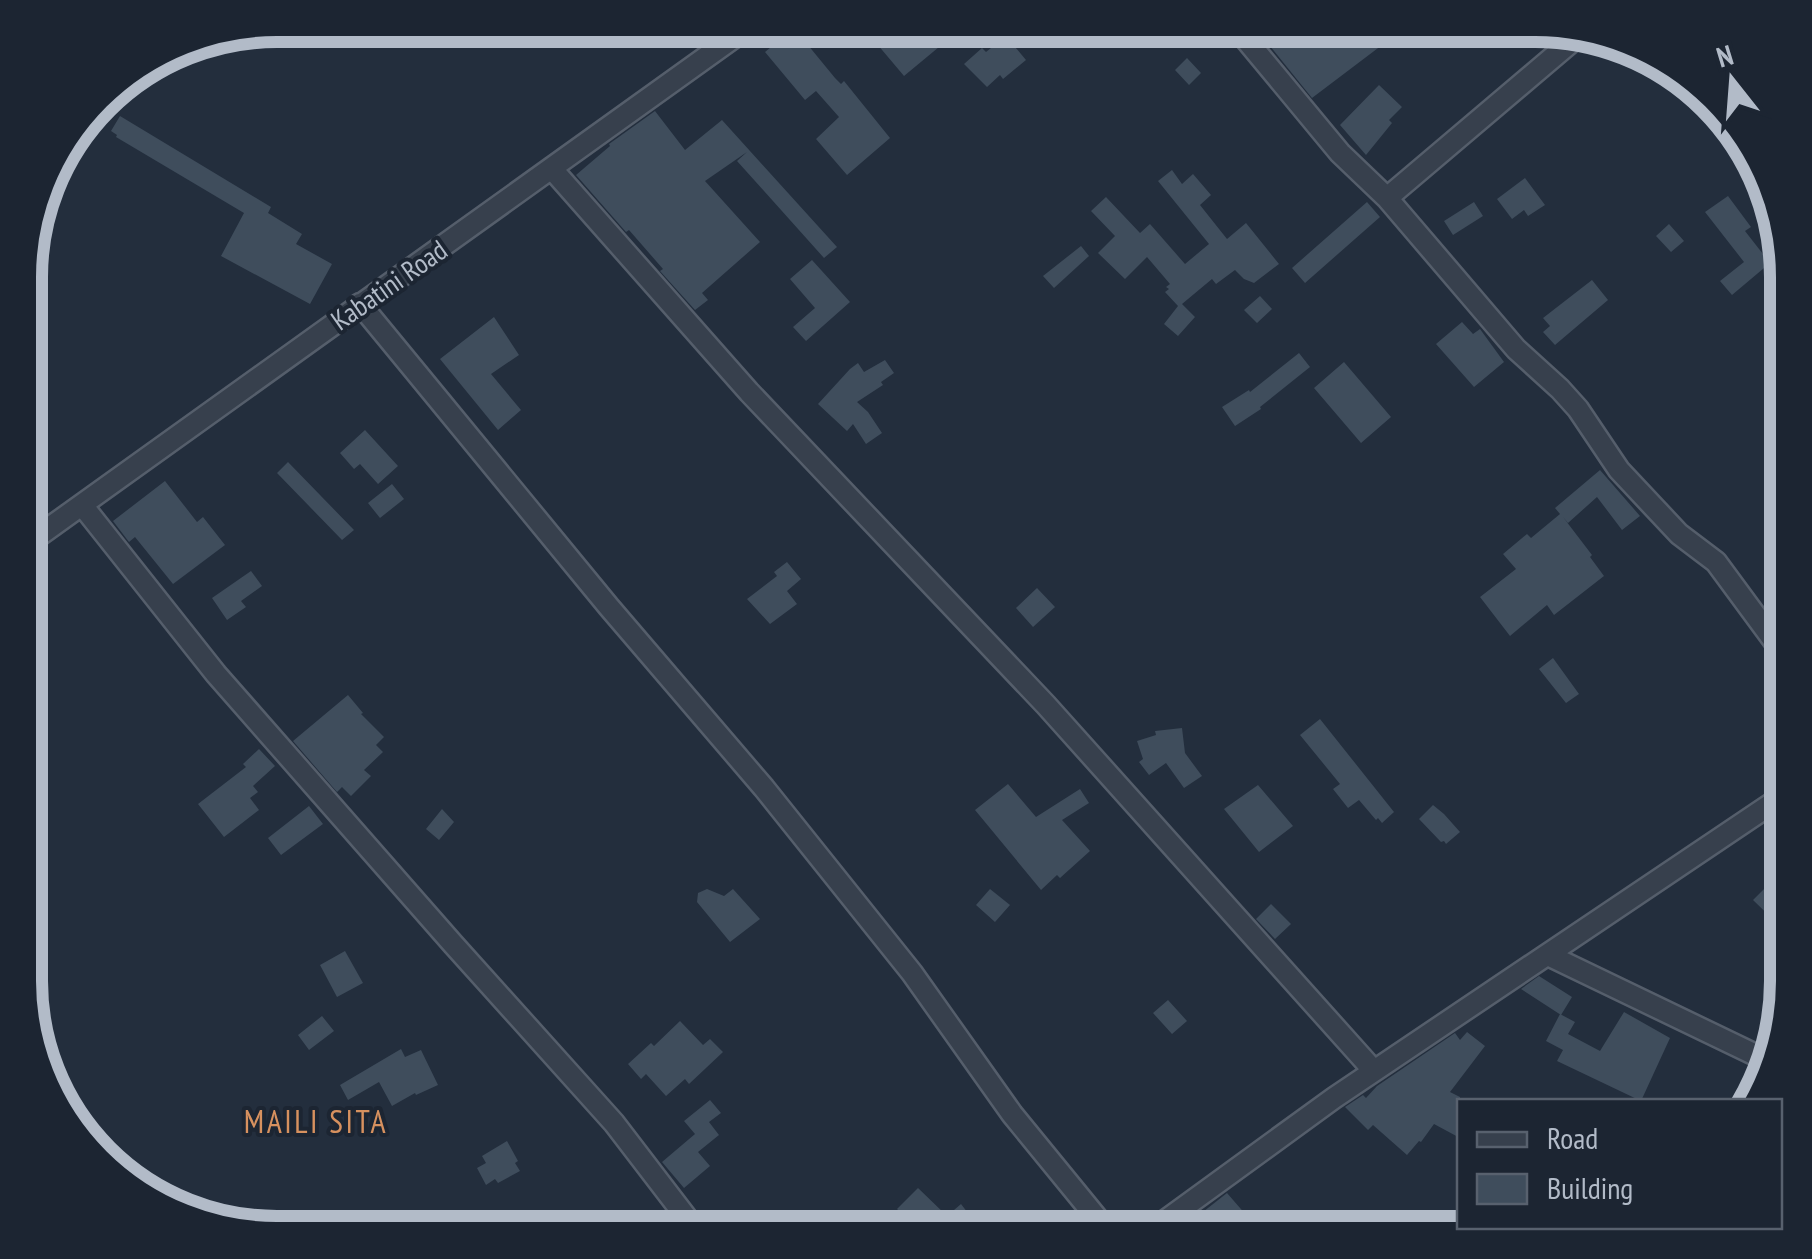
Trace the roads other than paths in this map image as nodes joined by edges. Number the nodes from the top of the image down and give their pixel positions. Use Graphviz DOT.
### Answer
graph roads {
  1 [pos="727,42"];
  2 [pos="1248,43"];
  3 [pos="1567,45"];
  4 [pos="552,169"];
  5 [pos="1387,198"];
  6 [pos="360,304"];
  7 [pos="82,505"];
  8 [pos="42,533"];
  9 [pos="1769,635"];
  10 [pos="1769,806"];
  11 [pos="1548,955"];
  12 [pos="1757,1056"];
  13 [pos="1374,1071"];
  14 [pos="685,1216"];
  15 [pos="1095,1216"];
  16 [pos="1172,1216"];
  1 -- 4 [label="street, Kabatini Road"];
  2 -- 5 [label="street"];
  3 -- 5 [label="street"];
  4 -- 6 [label="street, Kabatini Road"];
  4 -- 13 [label="street"];
  5 -- 9 [label="street"];
  6 -- 7 [label="street, Kabatini Road"];
  6 -- 15 [label="street"];
  7 -- 8 [label="street, Kabatini Road"];
  7 -- 14 [label="street"];
  10 -- 11 [label="street"];
  11 -- 12 [label="street"];
  11 -- 13 [label="street"];
  13 -- 16 [label="street"];
}
